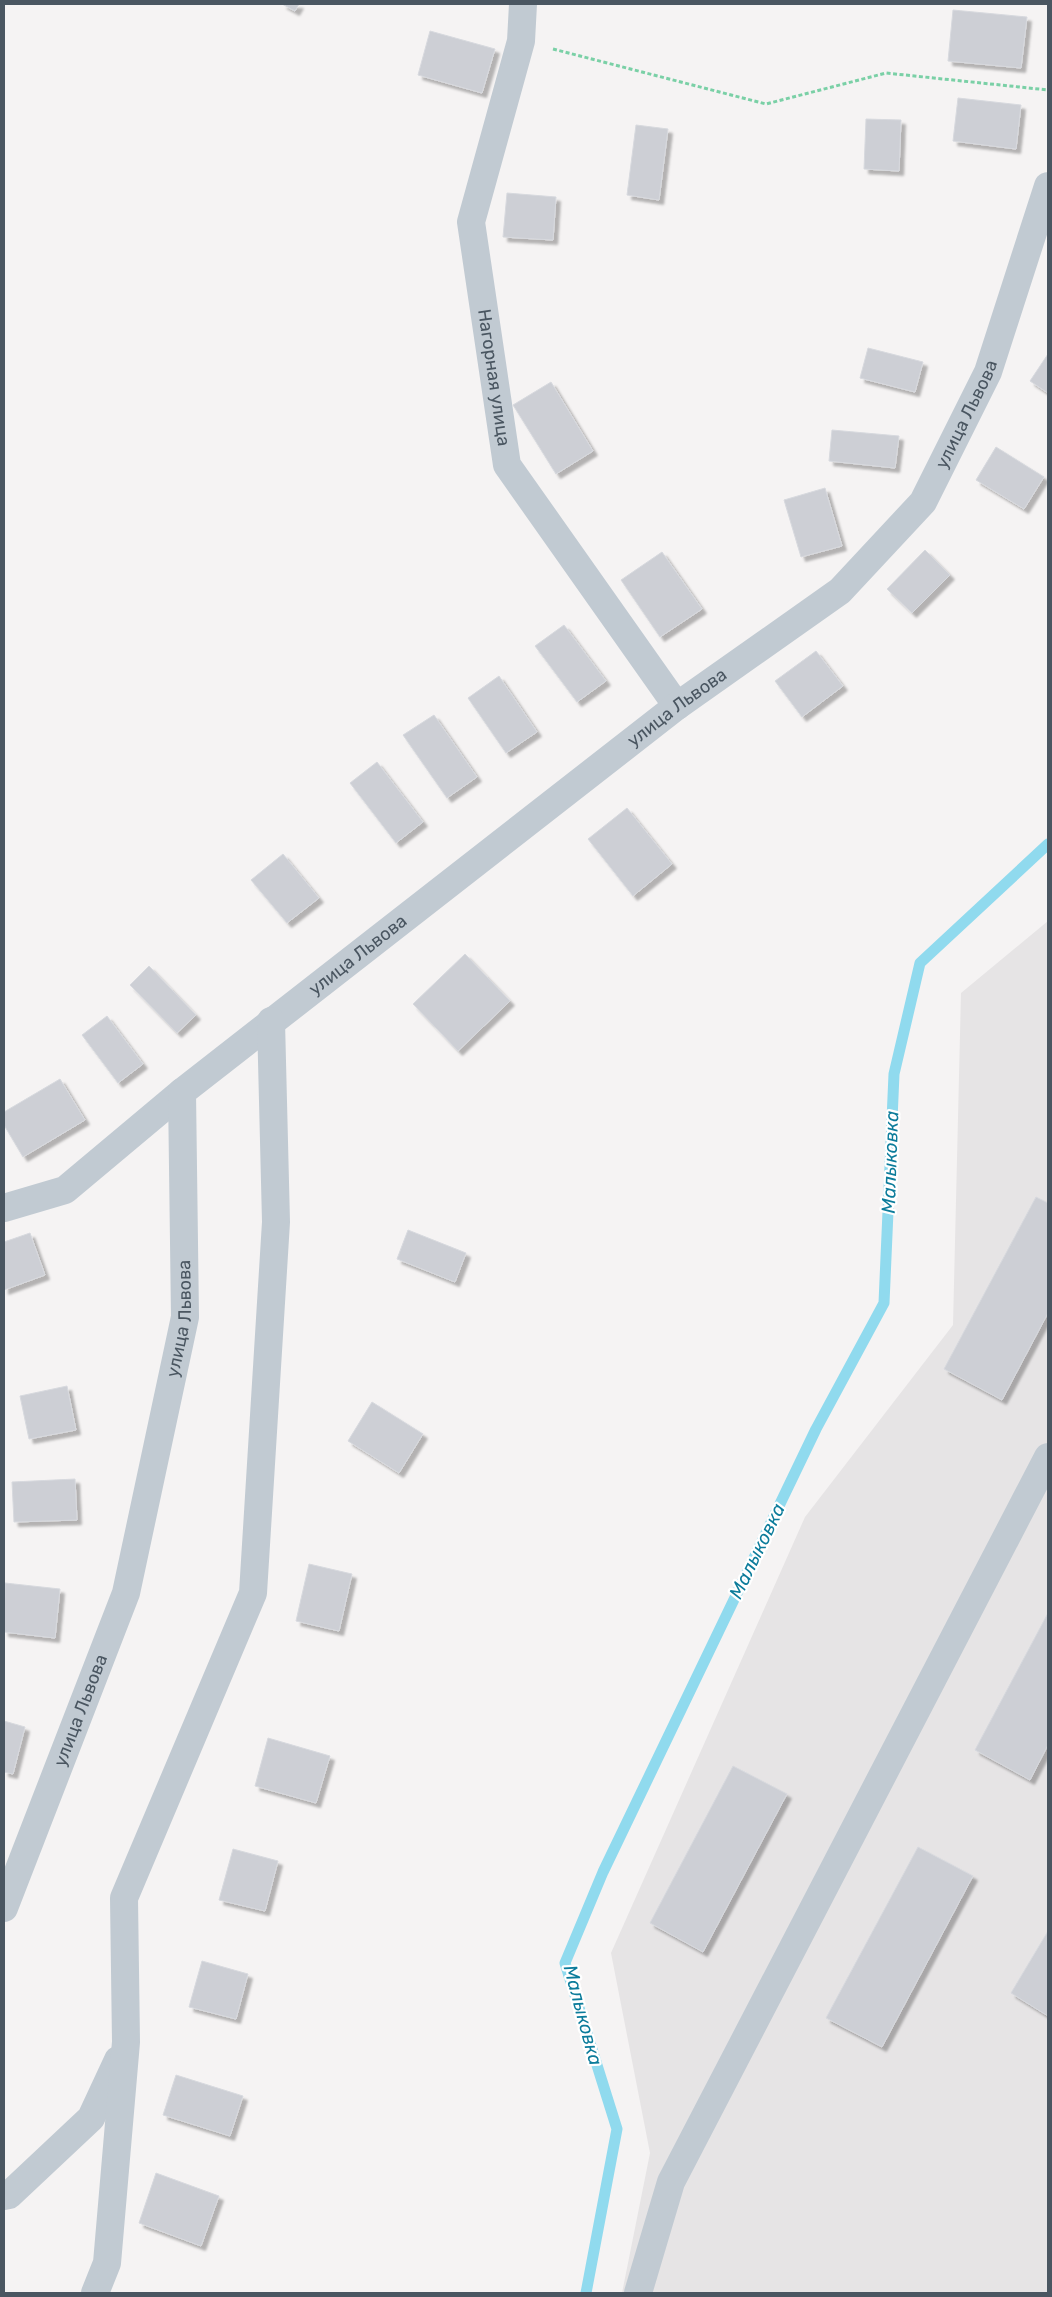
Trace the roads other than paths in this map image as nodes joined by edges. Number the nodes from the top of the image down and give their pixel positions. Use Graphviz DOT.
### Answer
graph roads {
  1 [pos="523,4"];
  2 [pos="1048,186"];
  3 [pos="677,706"];
  4 [pos="271,1021"];
  5 [pos="182,1092"];
  6 [pos="4,1208"];
  7 [pos="1048,1457"];
  8 [pos="4,1908"];
  9 [pos="126,2042"];
  10 [pos="4,2196"];
  11 [pos="94,2293"];
  12 [pos="638,2293"];
  1 -- 3 [label="street, Нагорная улица"];
  2 -- 3 [label="street, улица Львова"];
  3 -- 4 [label="street, улица Львова"];
  4 -- 5 [label="street, улица Львова"];
  4 -- 9 [label="street"];
  5 -- 6 [label="street"];
  5 -- 8 [label="street, улица Львова"];
  7 -- 12 [label="street"];
  9 -- 10 [label="street"];
  9 -- 11 [label="street"];
}
